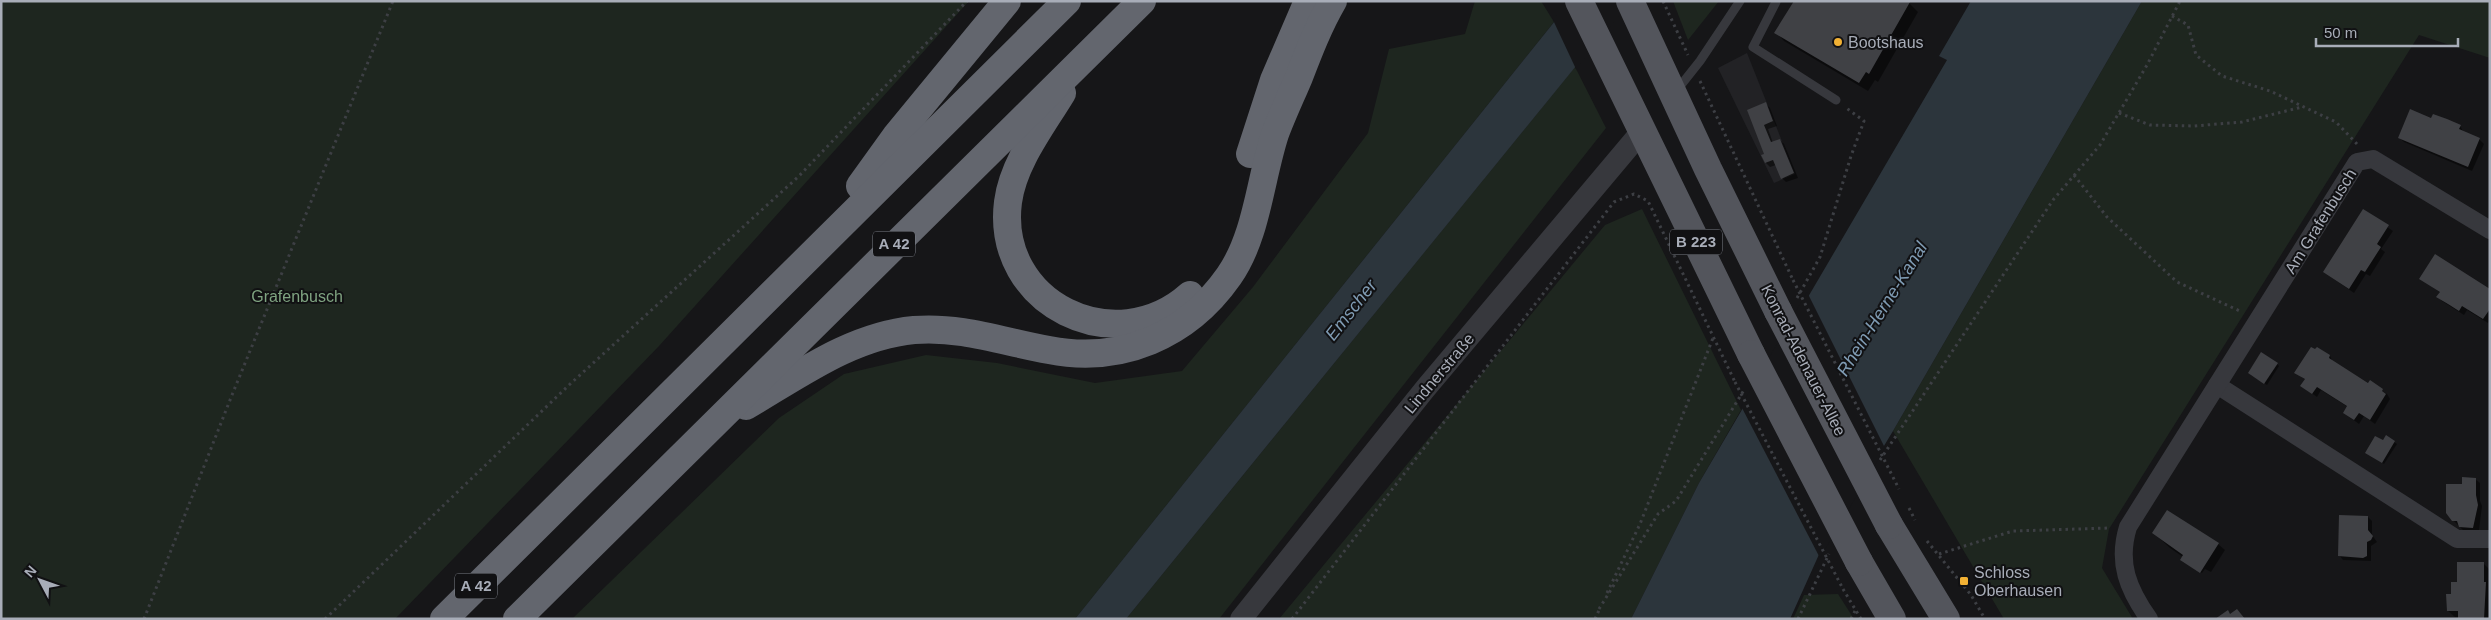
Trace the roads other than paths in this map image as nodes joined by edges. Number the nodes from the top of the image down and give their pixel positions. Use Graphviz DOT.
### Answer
graph roads {
  1 [pos="1007,1"];
  2 [pos="1067,1"];
  3 [pos="1142,1"];
  4 [pos="1308,1"];
  5 [pos="1333,1"];
  6 [pos="1579,1"];
  7 [pos="1630,1"];
  8 [pos="1740,1"];
  9 [pos="1775,1"];
  10 [pos="1079,64"];
  11 [pos="1673,94"];
  12 [pos="1836,100"];
  13 [pos="1642,131"];
  14 [pos="2490,230"];
  15 [pos="816,247"];
  16 [pos="2217,385"];
  17 [pos="712,426"];
  18 [pos="2490,539"];
  19 [pos="444,619"];
  20 [pos="517,619"];
  21 [pos="1241,619"];
  22 [pos="1892,619"];
  23 [pos="1946,619"];
  24 [pos="2149,619"];
  1 -- 15 [label="highway"];
  2 -- 15 [label="highway, A 42"];
  3 -- 10 [label="highway, A 42"];
  4 -- 10 [label="highway"];
  5 -- 17 [label="highway"];
  6 -- 13 [label="main road, B 223"];
  7 -- 11 [label="main road, Konrad-Adenauer-Allee / B 223"];
  8 -- 11 [label="lane"];
  9 -- 12 [label="lane"];
  10 -- 17 [label="highway, A 42"];
  11 -- 13 [label="main road"];
  11 -- 23 [label="main road, Konrad-Adenauer-Allee / B 223, bridge"];
  13 -- 21 [label="street, Lindnerstraße"];
  13 -- 22 [label="main road, B 223, bridge"];
  14 -- 16 [label="street, Am Grafenbusch"];
  15 -- 19 [label="highway, A 42"];
  16 -- 18 [label="street"];
  16 -- 24 [label="street, Am Grafenbusch"];
  17 -- 20 [label="highway, A 42"];
}
